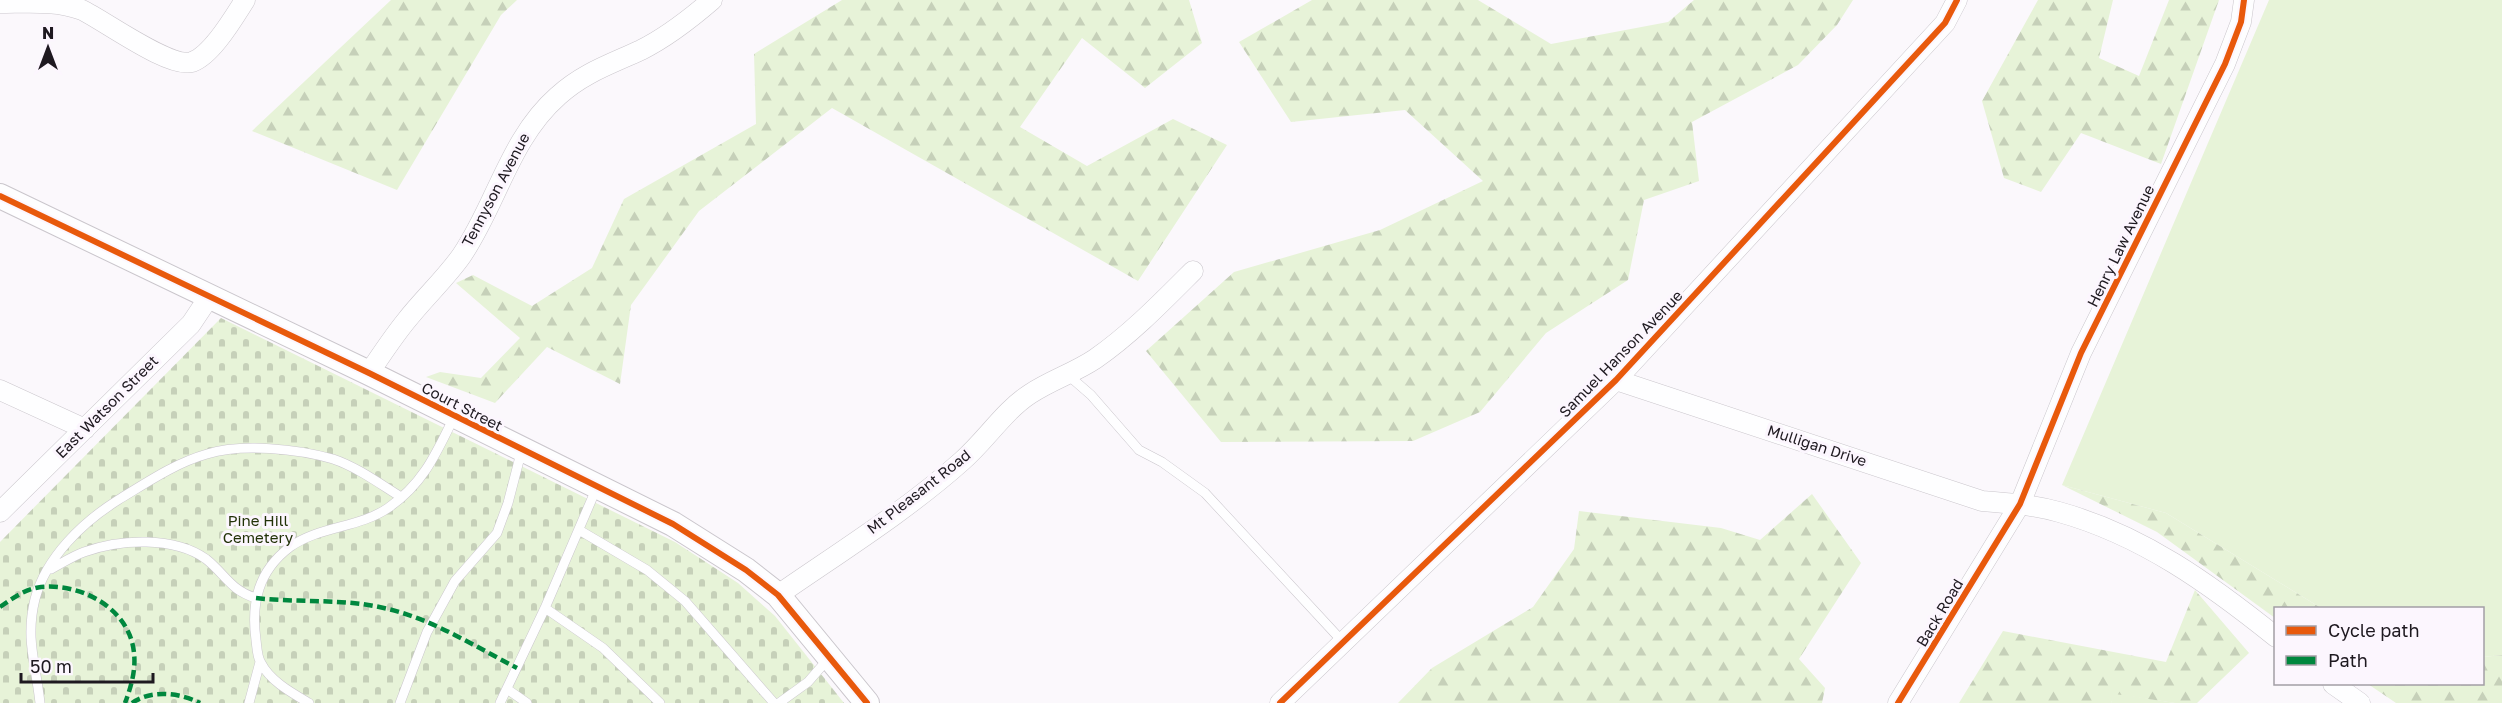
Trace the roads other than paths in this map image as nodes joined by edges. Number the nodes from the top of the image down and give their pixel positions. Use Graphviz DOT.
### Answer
graph roads {
  1 [pos="246,0"];
  2 [pos="712,0"];
  3 [pos="1957,0"];
  4 [pos="2244,0"];
  5 [pos="62,2"];
  6 [pos="0,3"];
  7 [pos="0,196"];
  8 [pos="1193,271"];
  9 [pos="209,297"];
  10 [pos="369,373"];
  11 [pos="1068,375"];
  12 [pos="1617,380"];
  13 [pos="0,390"];
  14 [pos="454,416"];
  15 [pos="85,429"];
  16 [pos="522,449"];
  17 [pos="597,487"];
  18 [pos="401,497"];
  19 [pos="2020,504"];
  20 [pos="0,512"];
  21 [pos="579,530"];
  22 [pos="49,570"];
  23 [pos="778,595"];
  24 [pos="256,598"];
  25 [pos="545,608"];
  26 [pos="2274,635"];
  27 [pos="1343,642"];
  28 [pos="830,657"];
  29 [pos="260,662"];
  30 [pos="2334,685"];
  31 [pos="507,689"];
  32 [pos="40,703"];
  33 [pos="249,703"];
  34 [pos="309,703"];
  35 [pos="400,703"];
  36 [pos="500,703"];
  37 [pos="527,703"];
  38 [pos="660,703"];
  39 [pos="774,703"];
  40 [pos="779,703"];
  41 [pos="867,703"];
  42 [pos="1280,703"];
  43 [pos="1898,703"];
  44 [pos="2360,703"];
  1 -- 5 [label="street"];
  2 -- 10 [label="street, Tennyson Avenue"];
  3 -- 12 [label="street, Samuel Hanson Avenue"];
  4 -- 19 [label="street, Henry Law Avenue"];
  5 -- 6 [label="street"];
  7 -- 9 [label="street, Court Street"];
  8 -- 11 [label="street, Mt Pleasant Road"];
  9 -- 10 [label="street, Court Street"];
  9 -- 15 [label="street, East Watson Street"];
  10 -- 14 [label="street, Court Street"];
  11 -- 23 [label="street, Mt Pleasant Road"];
  11 -- 27 [label="lane"];
  12 -- 19 [label="street, Mulligan Drive"];
  12 -- 27 [label="street, Samuel Hanson Avenue"];
  13 -- 15 [label="street"];
  14 -- 16 [label="street, Court Street"];
  14 -- 18 [label="lane"];
  15 -- 20 [label="street, East Watson Street"];
  16 -- 17 [label="street, Court Street"];
  16 -- 35 [label="lane"];
  17 -- 21 [label="lane"];
  17 -- 23 [label="street, Court Street"];
  18 -- 22 [label="lane"];
  18 -- 24 [label="lane"];
  19 -- 26 [label="street"];
  19 -- 43 [label="street, Back Road"];
  21 -- 25 [label="lane"];
  21 -- 39 [label="lane"];
  22 -- 24 [label="lane"];
  22 -- 32 [label="lane"];
  23 -- 28 [label="street, Court Street"];
  24 -- 29 [label="lane"];
  25 -- 31 [label="lane"];
  25 -- 38 [label="lane"];
  27 -- 42 [label="street, Samuel Hanson Avenue"];
  28 -- 40 [label="lane"];
  28 -- 41 [label="street, Court Street"];
  29 -- 33 [label="lane"];
  29 -- 34 [label="lane"];
  30 -- 44 [label="street"];
  31 -- 36 [label="lane"];
  31 -- 37 [label="lane"];
}
